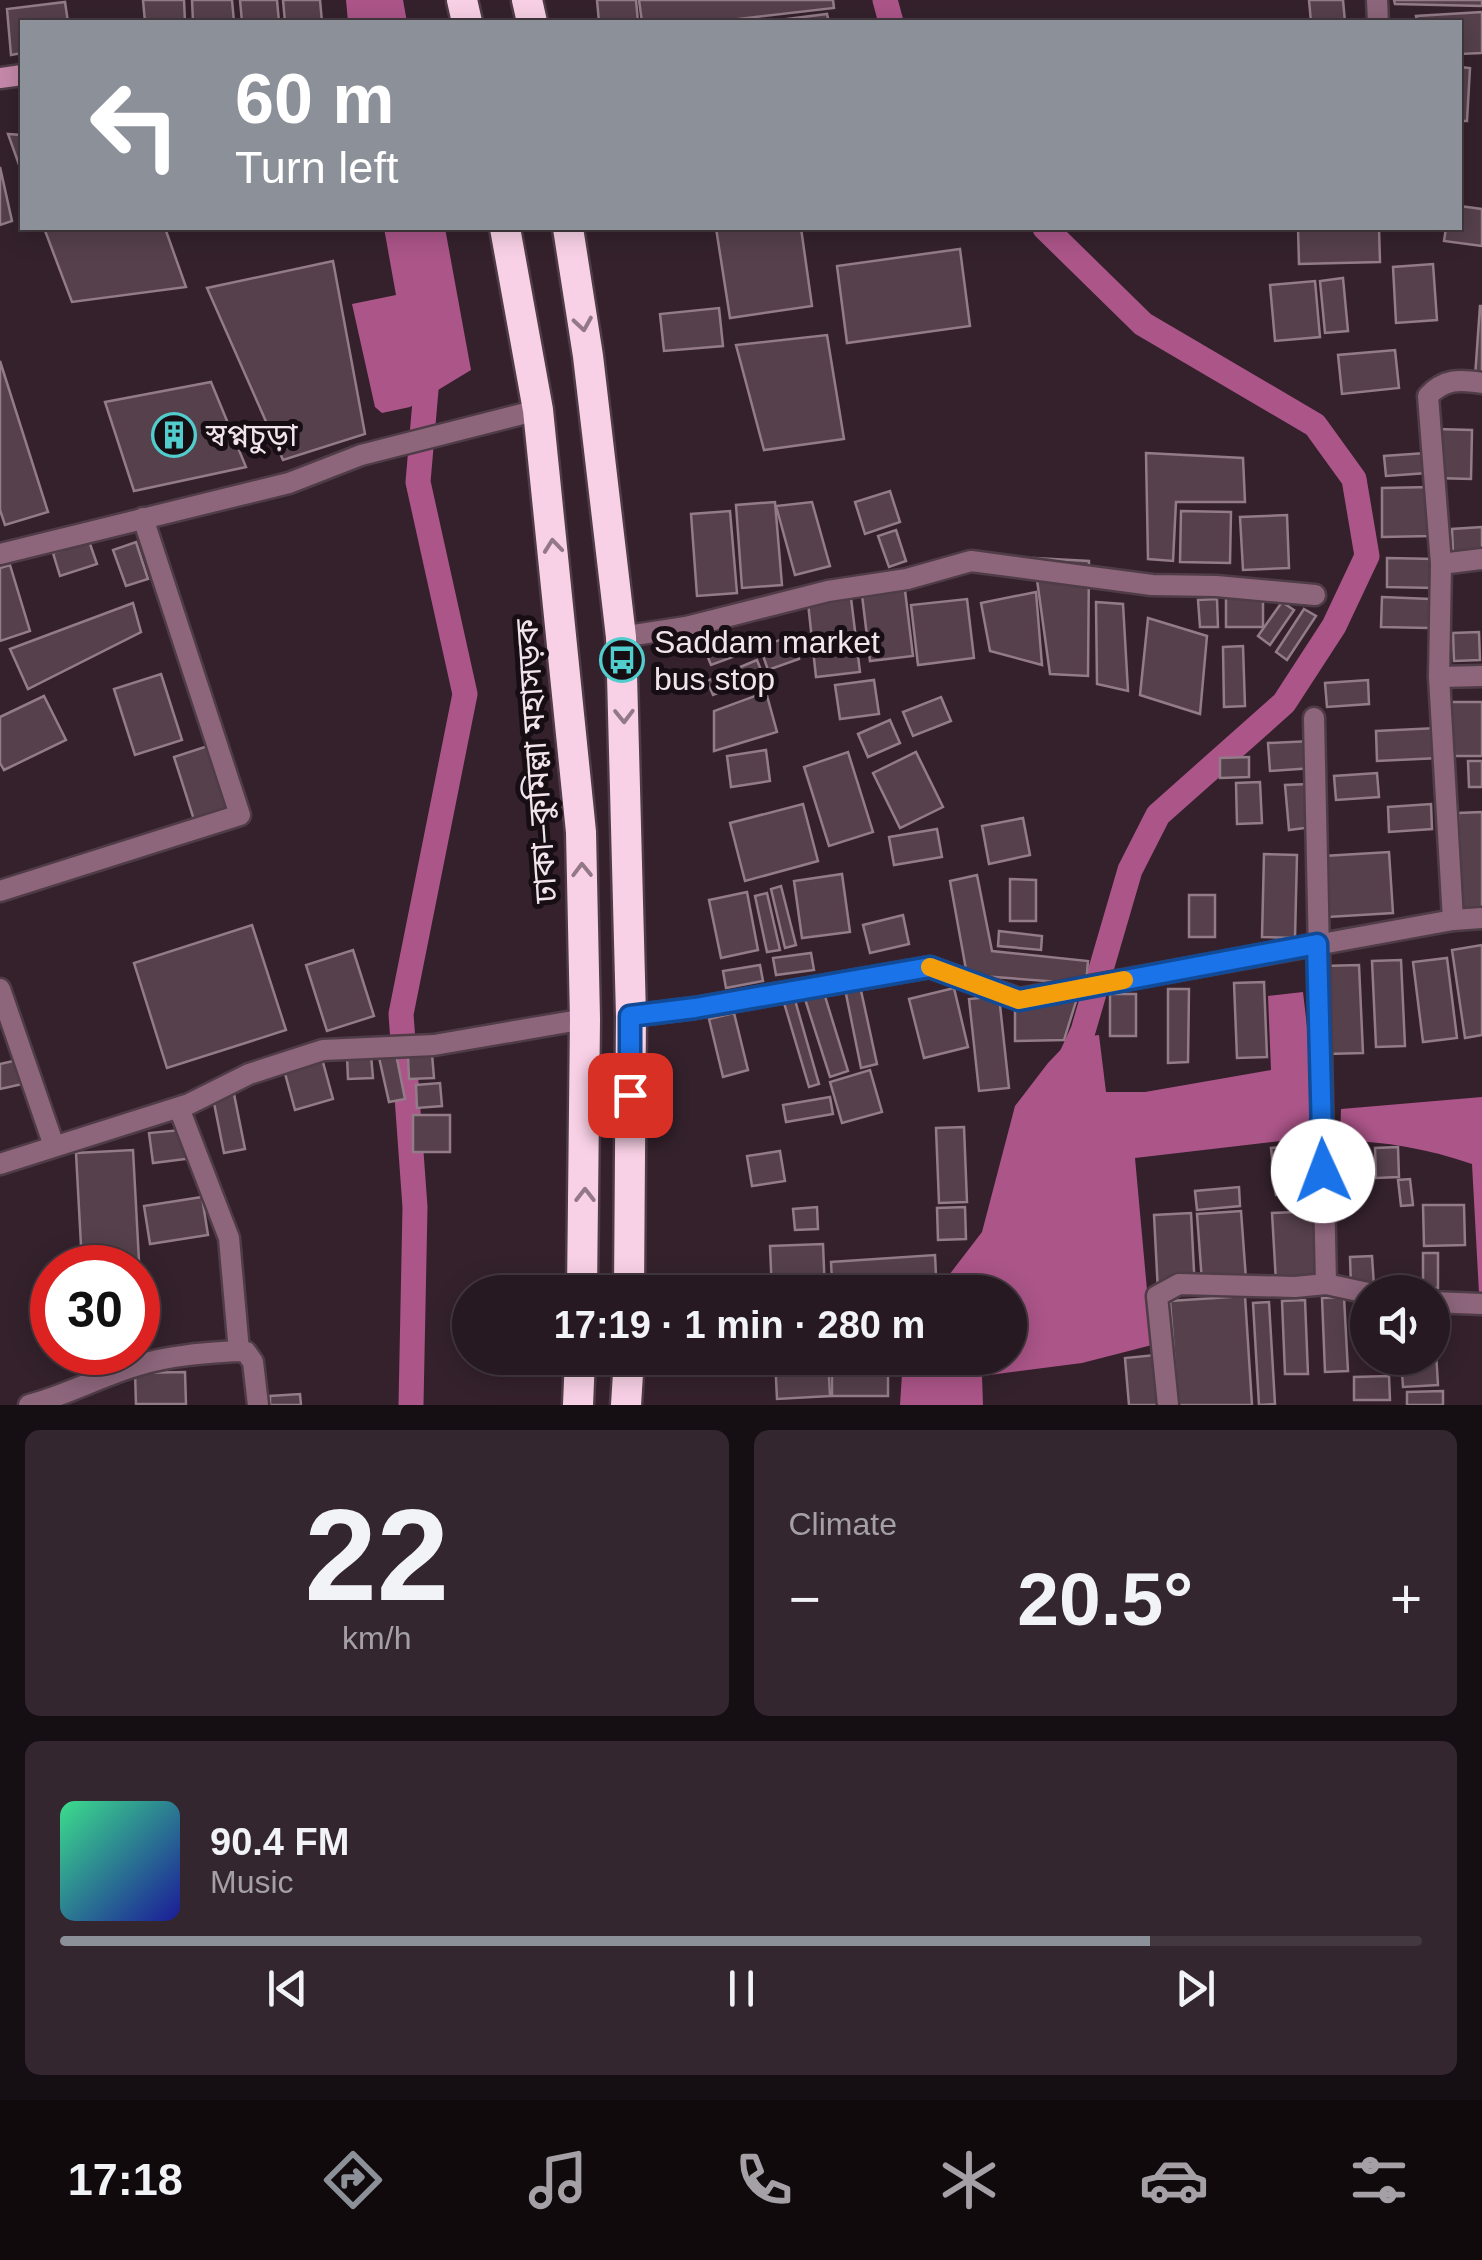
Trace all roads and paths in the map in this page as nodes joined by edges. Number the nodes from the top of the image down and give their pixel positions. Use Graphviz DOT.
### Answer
graph roads {
  1 [pos="506,230"];
  2 [pos="568,230"];
  3 [pos="1482,384"];
  4 [pos="538,410"];
  5 [pos="143,518"];
  6 [pos="0,554"];
  7 [pos="1482,559"];
  8 [pos="1442,564"];
  9 [pos="1315,595"];
  10 [pos="622,637"];
  11 [pos="1482,676"];
  12 [pos="1439,677"];
  13 [pos="1314,718"];
  14 [pos="0,891"];
  15 [pos="1482,918"];
  16 [pos="1453,920"];
  17 [pos="1317,944"];
  18 [pos="0,989"];
  19 [pos="630,1016"];
  20 [pos="585,1019"];
  21 [pos="179,1108"];
  22 [pos="54,1146"];
  23 [pos="0,1164"];
  24 [pos="582,1275"];
  25 [pos="629,1275"];
  26 [pos="1326,1284"];
  27 [pos="1350,1289"];
  28 [pos="1450,1303"];
  29 [pos="1482,1304"];
  30 [pos="239,1351"];
  31 [pos="579,1375"];
  32 [pos="627,1375"];
  33 [pos="29,1405"];
  34 [pos="258,1405"];
  35 [pos="578,1405"];
  36 [pos="626,1405"];
  37 [pos="1168,1405"];
  1 -- 4 [label="highway, ঢাকা–কুমিল্লা মহাসড়ক"];
  2 -- 10 [label="highway, one-way"];
  3 -- 8 [label="street"];
  4 -- 5 [label="street"];
  20 -- 4 [label="highway, ঢাকা–কুমিল্লা মহাসড়ক, one-way"];
  5 -- 6 [label="street"];
  5 -- 14 [label="street"];
  7 -- 8 [label="street"];
  8 -- 12 [label="street"];
  9 -- 10 [label="street"];
  10 -- 19 [label="highway, one-way"];
  11 -- 12 [label="street"];
  12 -- 16 [label="street"];
  13 -- 17 [label="street"];
  15 -- 16 [label="street"];
  16 -- 17 [label="street"];
  17 -- 19 [label="street"];
  17 -- 26 [label="street"];
  18 -- 22 [label="street"];
  19 -- 25 [label="highway"];
  20 -- 21 [label="street"];
  24 -- 20 [label="highway, ঢাকা–কুমিল্লা মহাসড়ক, one-way"];
  21 -- 22 [label="street"];
  21 -- 30 [label="street"];
  22 -- 23 [label="street"];
  26 -- 27 [label="street"];
  26 -- 37 [label="street"];
  28 -- 29 [label="street"];
  30 -- 33 [label="street"];
  30 -- 34 [label="street"];
  31 -- 35 [label="highway"];
  32 -- 36 [label="highway"];
}
